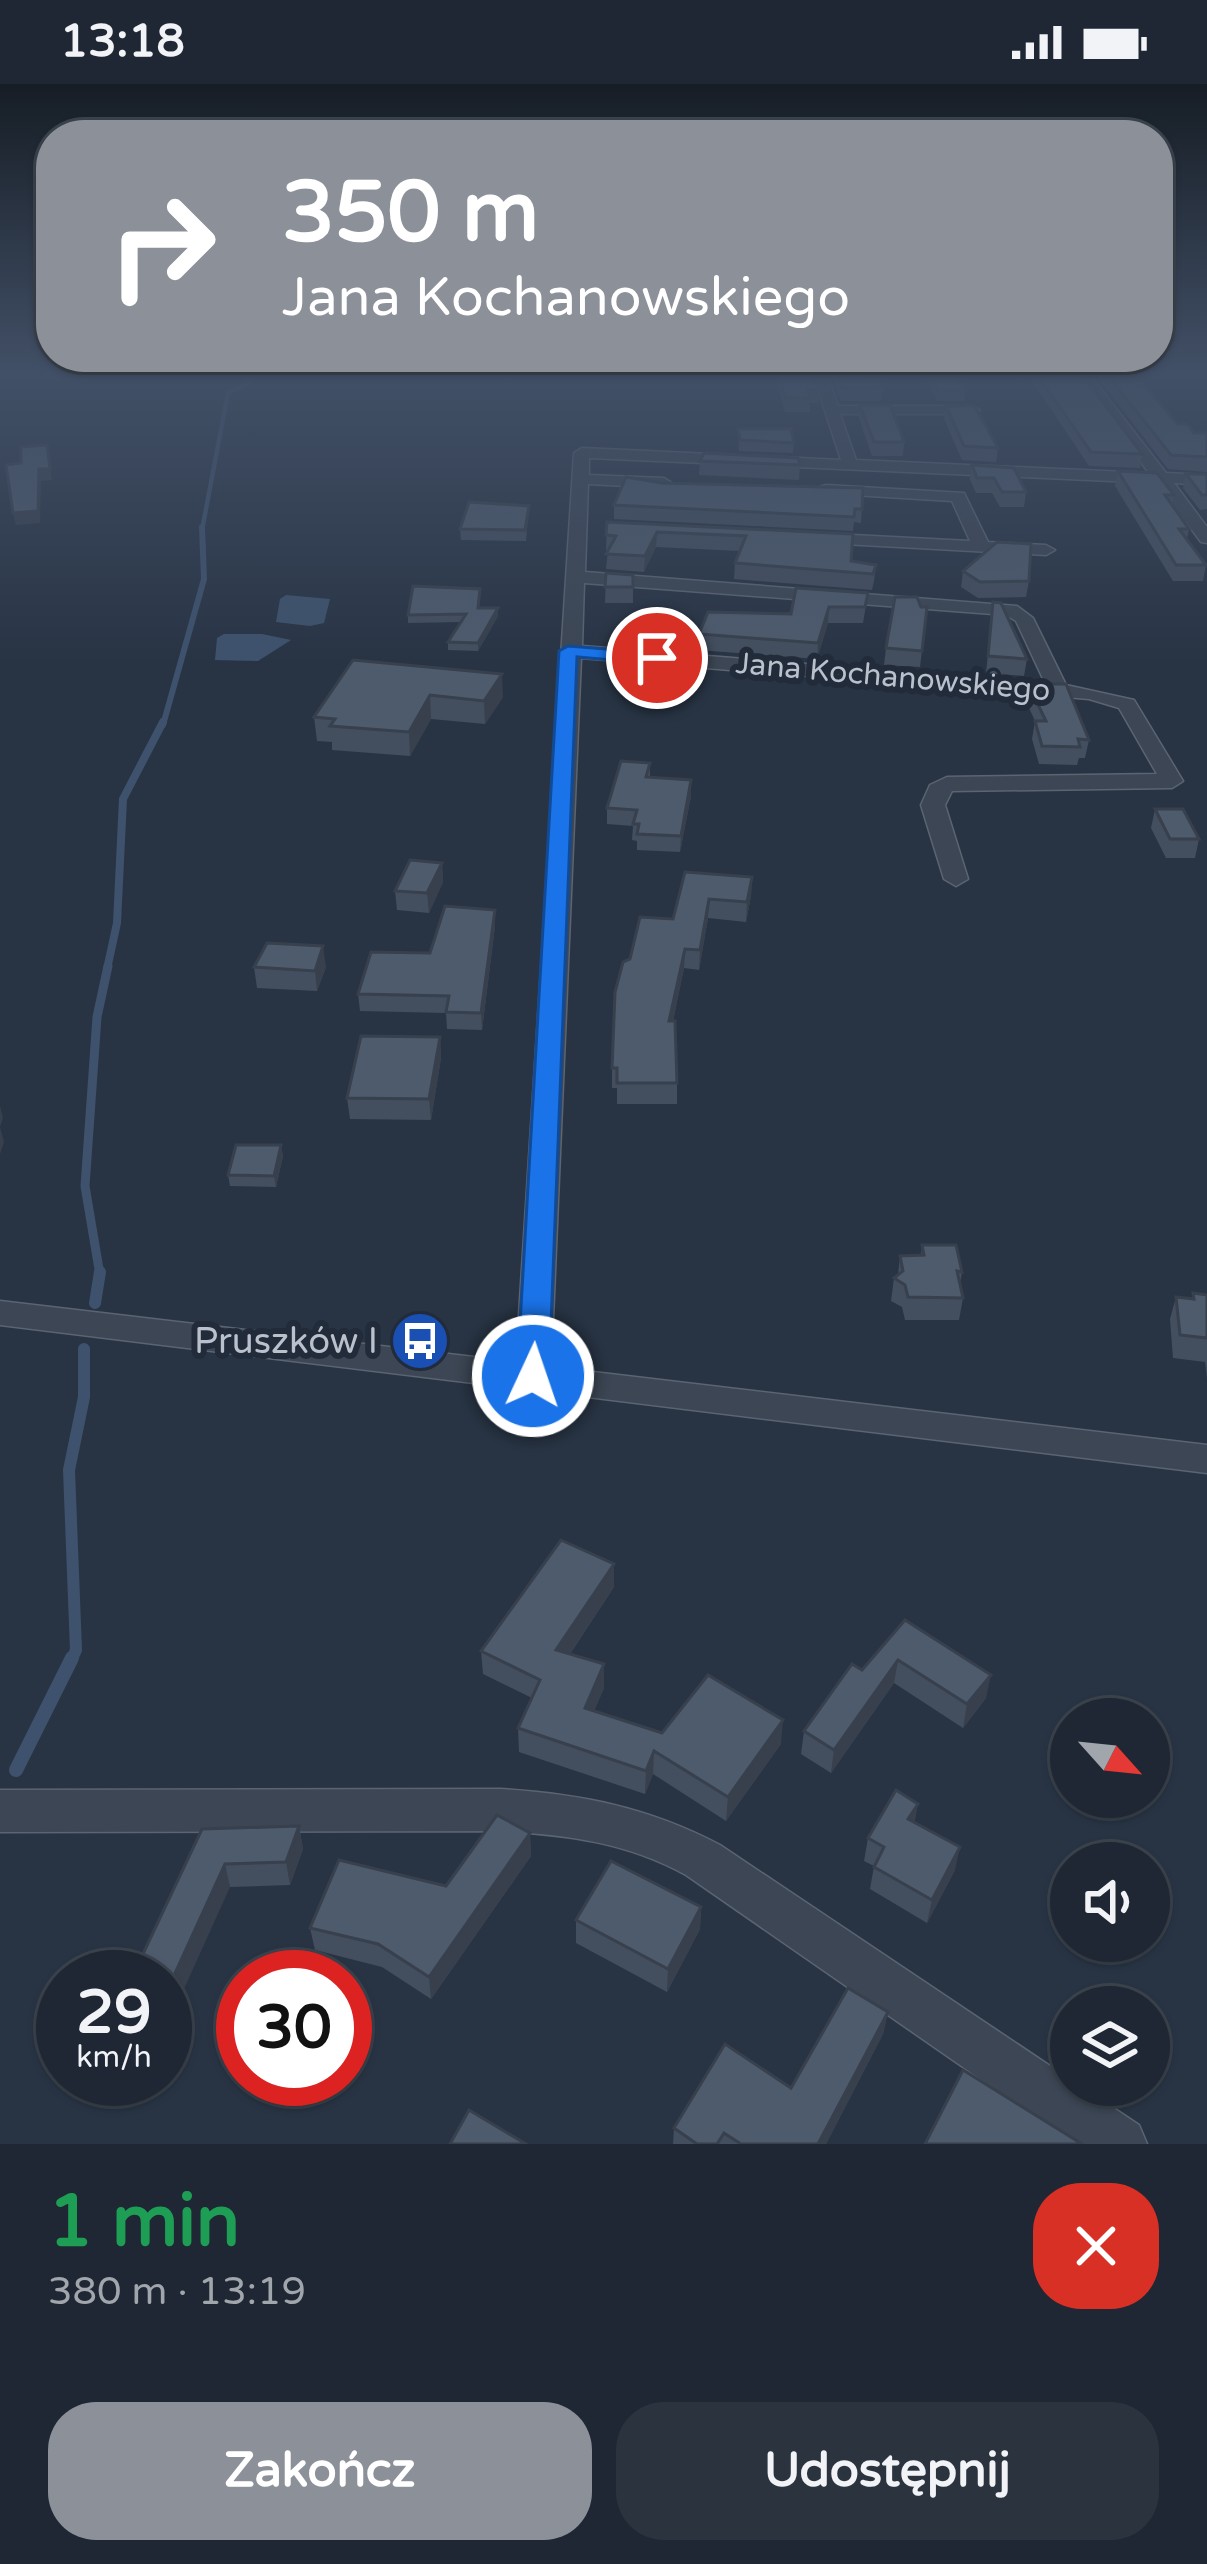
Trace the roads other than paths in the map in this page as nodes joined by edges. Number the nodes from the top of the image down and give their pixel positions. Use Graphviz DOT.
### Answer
graph roads {
  1 [pos="582,470"];
  2 [pos="604,470"];
  3 [pos="973,470"];
  4 [pos="1155,470"];
  5 [pos="1161,478"];
  6 [pos="1207,480"];
  7 [pos="677,483"];
  8 [pos="817,490"];
  9 [pos="792,537"];
  10 [pos="1207,538"];
  11 [pos="981,546"];
  12 [pos="1046,550"];
  13 [pos="574,577"];
  14 [pos="568,651"];
  15 [pos="1058,690"];
  16 [pos="956,879"];
  17 [pos="0,1313"];
  18 [pos="533,1376"];
  19 [pos="1207,1459"];
  20 [pos="0,1811"];
  21 [pos="1120,2144"];
  1 -- 13 [label="street"];
  2 -- 7 [label="street"];
  3 -- 5 [label="street"];
  4 -- 5 [label="street"];
  5 -- 6 [label="street"];
  5 -- 10 [label="street"];
  8 -- 11 [label="street"];
  9 -- 11 [label="street"];
  11 -- 12 [label="street"];
  13 -- 14 [label="street"];
  13 -- 15 [label="street"];
  14 -- 15 [label="street, Jana Kochanowskiego"];
  14 -- 18 [label="street"];
  15 -- 16 [label="street, Jana Kochanowskiego"];
  17 -- 18 [label="street"];
  18 -- 19 [label="street"];
  20 -- 21 [label="street"];
}
